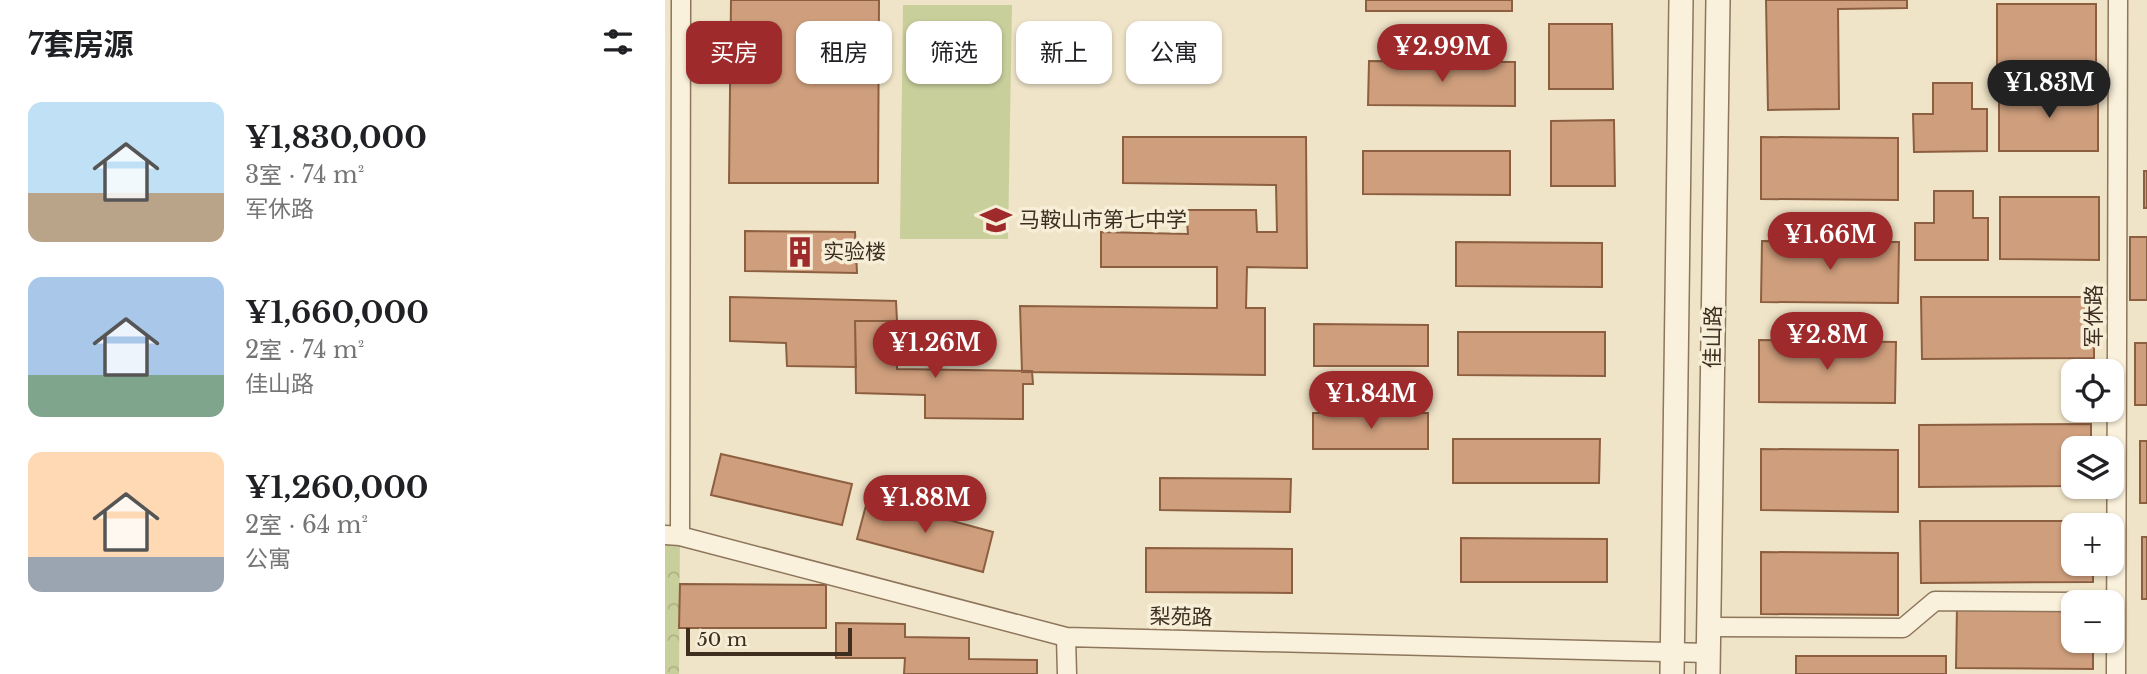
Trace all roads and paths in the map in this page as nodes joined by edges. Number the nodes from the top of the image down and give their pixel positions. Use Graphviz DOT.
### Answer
graph roads {
  1 [pos="681,0"];
  2 [pos="1681,0"];
  3 [pos="1718,0"];
  4 [pos="2118,0"];
  5 [pos="672,535"];
  6 [pos="2114,590"];
  7 [pos="2061,602"];
  8 [pos="1709,627"];
  9 [pos="1066,637"];
  10 [pos="2115,653"];
  11 [pos="1672,663"];
  12 [pos="1708,664"];
  13 [pos="1067,674"];
  14 [pos="2116,674"];
  1 -- 5 [label="street"];
  2 -- 11 [label="street, 佳山路"];
  3 -- 8 [label="street, 佳山路"];
  4 -- 6 [label="street, 军休路"];
  5 -- 9 [label="street, 梨苑路"];
  7 -- 8 [label="street"];
  8 -- 12 [label="street, 佳山路"];
  9 -- 11 [label="street, 梨苑路"];
  9 -- 13 [label="street"];
  10 -- 14 [label="street, 军休路"];
  11 -- 12 [label="street, 梨苑路"];
}
